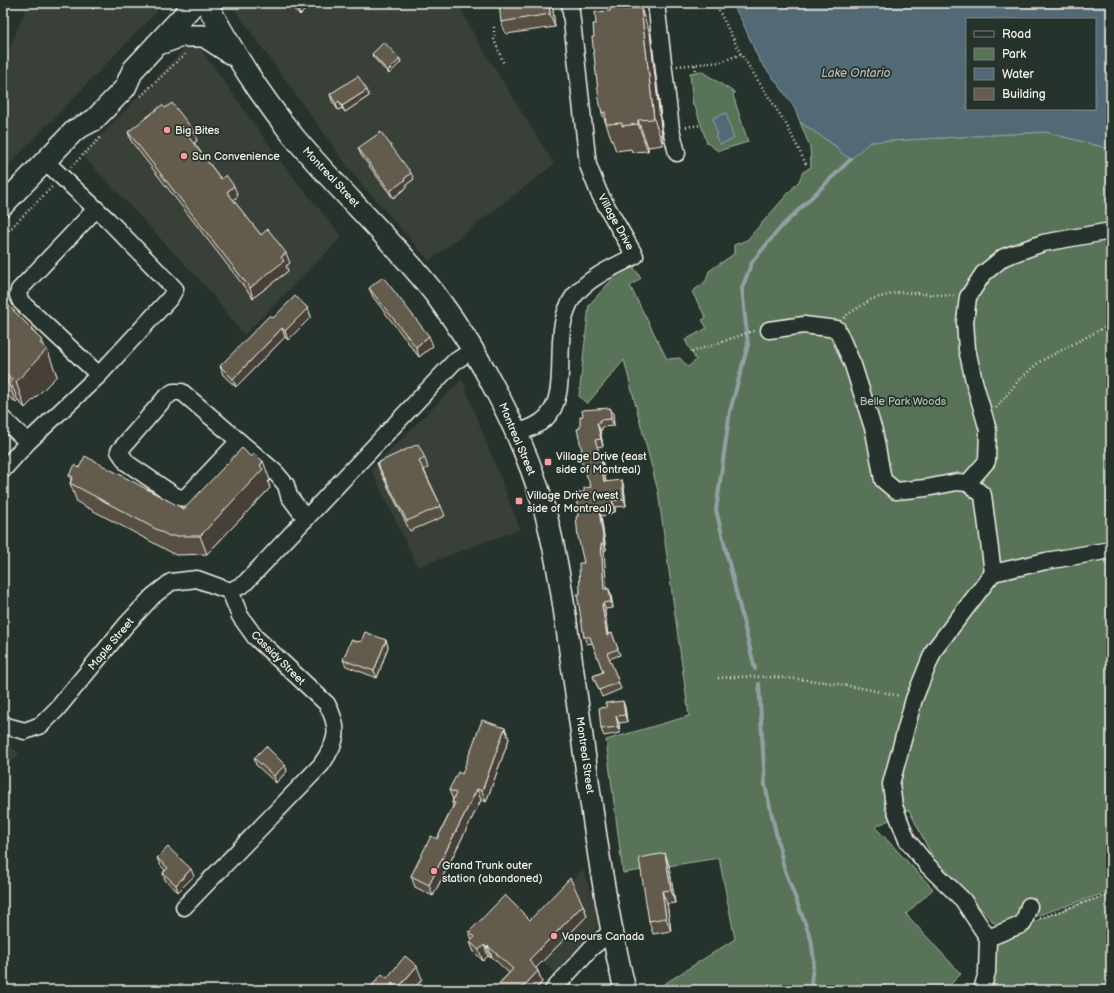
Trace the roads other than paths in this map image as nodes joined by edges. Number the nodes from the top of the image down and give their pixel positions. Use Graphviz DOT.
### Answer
graph roads {
  1 [pos="195,3"];
  2 [pos="206,3"];
  3 [pos="570,3"];
  4 [pos="656,3"];
  5 [pos="156,46"];
  6 [pos="236,57"];
  7 [pos="677,153"];
  8 [pos="45,161"];
  9 [pos="3,205"];
  10 [pos="96,209"];
  11 [pos="1111,231"];
  12 [pos="769,330"];
  13 [pos="473,350"];
  14 [pos="99,375"];
  15 [pos="3,419"];
  16 [pos="517,433"];
  17 [pos="239,441"];
  18 [pos="28,442"];
  19 [pos="987,461"];
  20 [pos="3,470"];
  21 [pos="968,483"];
  22 [pos="983,496"];
  23 [pos="306,519"];
  24 [pos="1111,550"];
  25 [pos="993,574"];
  26 [pos="230,591"];
  27 [pos="3,723"];
  28 [pos="1029,906"];
  29 [pos="184,907"];
  30 [pos="611,932"];
  31 [pos="988,938"];
  32 [pos="553,990"];
  33 [pos="625,990"];
  34 [pos="982,990"];
  1 -- 5 [label="main road"];
  2 -- 6 [label="main road, Montreal Street"];
  3 -- 16 [label="street, Village Drive"];
  4 -- 7 [label="street"];
  5 -- 6 [label="main road"];
  5 -- 8 [label="main road"];
  6 -- 13 [label="main road, Montreal Street"];
  8 -- 9 [label="main road"];
  8 -- 10 [label="street"];
  10 -- 14 [label="street"];
  10 -- 14 [label="street"];
  11 -- 19 [label="street"];
  12 -- 21 [label="street"];
  13 -- 16 [label="main road, Montreal Street"];
  13 -- 23 [label="street"];
  14 -- 18 [label="street"];
  15 -- 18 [label="street"];
  16 -- 30 [label="main road, Montreal Street"];
  17 -- 17 [label="street"];
  17 -- 23 [label="street"];
  18 -- 20 [label="street"];
  19 -- 21 [label="street"];
  19 -- 22 [label="street"];
  21 -- 22 [label="street"];
  22 -- 25 [label="street"];
  23 -- 26 [label="street"];
  24 -- 25 [label="street"];
  25 -- 31 [label="street"];
  26 -- 27 [label="street, Maple Street"];
  26 -- 29 [label="street, Cassidy Street"];
  28 -- 31 [label="street"];
  30 -- 32 [label="street"];
  30 -- 33 [label="main road, Montreal Street"];
  31 -- 34 [label="street"];
}
